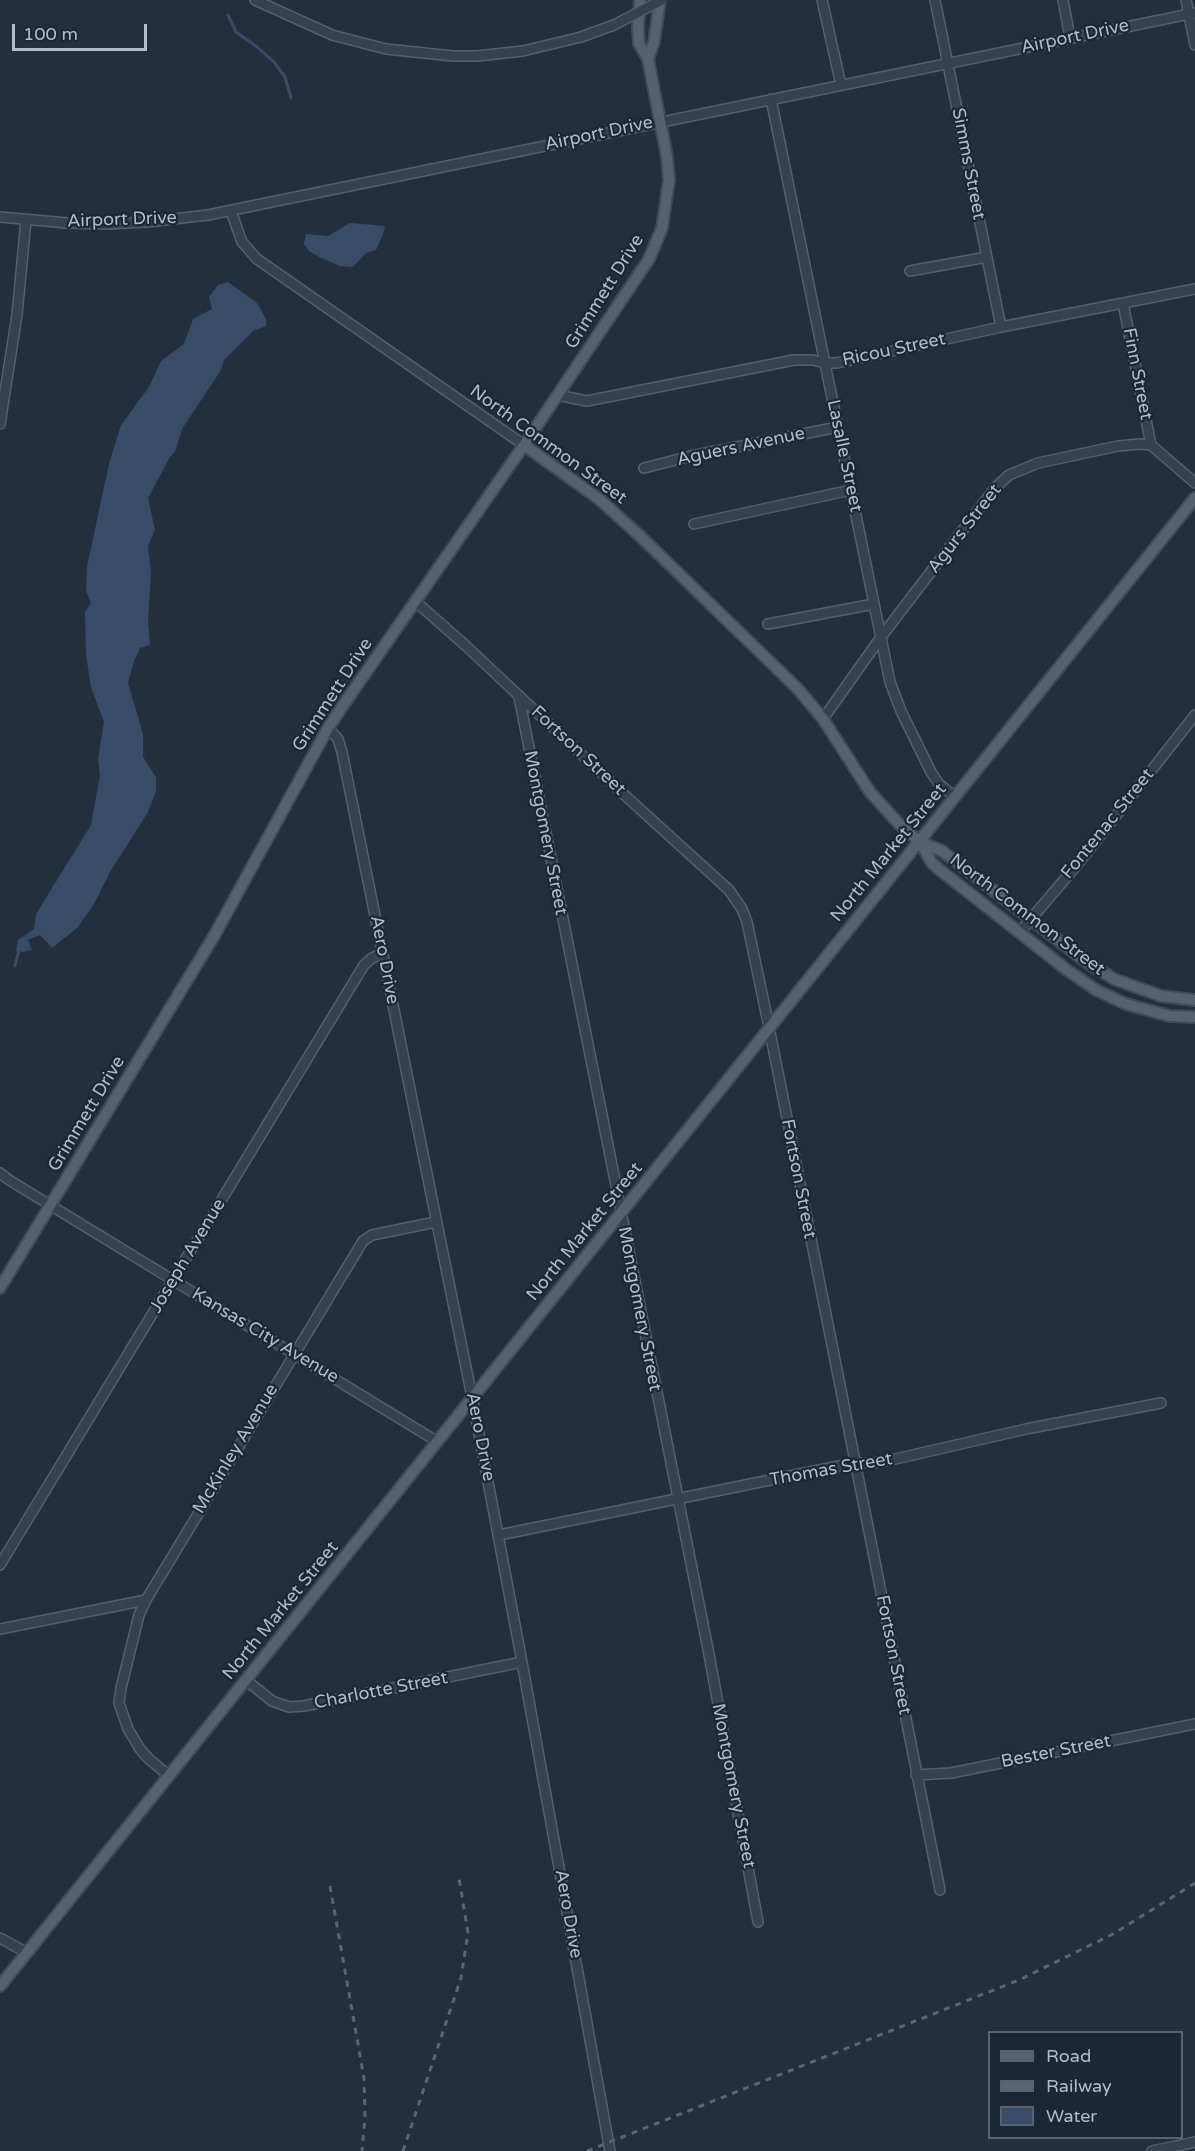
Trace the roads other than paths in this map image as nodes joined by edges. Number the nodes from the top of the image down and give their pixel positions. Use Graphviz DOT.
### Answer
graph roads {
  1 [pos="255,0"];
  2 [pos="640,0"];
  3 [pos="661,0"];
  4 [pos="822,0"];
  5 [pos="935,0"];
  6 [pos="1063,0"];
  7 [pos="1186,0"];
  8 [pos="1192,13"];
  9 [pos="1070,38"];
  10 [pos="1195,45"];
  11 [pos="648,59"];
  12 [pos="948,63"];
  13 [pos="841,85"];
  14 [pos="771,99"];
  15 [pos="660,121"];
  16 [pos="231,211"];
  17 [pos="0,217"];
  18 [pos="26,220"];
  19 [pos="987,257"];
  20 [pos="910,271"];
  21 [pos="1195,289"];
  22 [pos="1123,303"];
  23 [pos="1001,327"];
  24 [pos="825,363"];
  25 [pos="557,395"];
  26 [pos="0,424"];
  27 [pos="838,427"];
  28 [pos="524,445"];
  29 [pos="1151,445"];
  30 [pos="645,468"];
  31 [pos="1195,483"];
  32 [pos="851,490"];
  33 [pos="1195,498"];
  34 [pos="693,524"];
  35 [pos="415,601"];
  36 [pos="874,604"];
  37 [pos="768,624"];
  38 [pos="880,637"];
  39 [pos="519,697"];
  40 [pos="1195,715"];
  41 [pos="823,719"];
  42 [pos="328,728"];
  43 [pos="955,797"];
  44 [pos="920,842"];
  45 [pos="1031,919"];
  46 [pos="1020,932"];
  47 [pos="383,953"];
  48 [pos="1195,1000"];
  49 [pos="1195,1017"];
  50 [pos="769,1028"];
  51 [pos="0,1173"];
  52 [pos="51,1205"];
  53 [pos="621,1214"];
  54 [pos="436,1222"];
  55 [pos="173,1280"];
  56 [pos="0,1288"];
  57 [pos="294,1353"];
  58 [pos="472,1397"];
  59 [pos="1161,1403"];
  60 [pos="438,1442"];
  61 [pos="854,1463"];
  62 [pos="678,1499"];
  63 [pos="499,1535"];
  64 [pos="0,1565"];
  65 [pos="146,1600"];
  66 [pos="0,1629"];
  67 [pos="522,1662"];
  68 [pos="246,1680"];
  69 [pos="1195,1724"];
  70 [pos="916,1775"];
  71 [pos="169,1776"];
  72 [pos="940,1890"];
  73 [pos="758,1922"];
  74 [pos="0,1938"];
  75 [pos="27,1953"];
  76 [pos="0,1986"];
  77 [pos="1195,2142"];
  78 [pos="610,2151"];
  79 [pos="1152,2151"];
  1 -- 3 [label="street, bridge"];
  2 -- 11 [label="main road, Grimmett Drive"];
  3 -- 11 [label="main road"];
  4 -- 13 [label="street"];
  5 -- 12 [label="street, Simms Street"];
  6 -- 9 [label="street"];
  7 -- 8 [label="street"];
  8 -- 9 [label="street, Airport Drive"];
  8 -- 10 [label="street"];
  9 -- 12 [label="street, Airport Drive"];
  11 -- 15 [label="main road, Grimmett Drive"];
  12 -- 13 [label="street, Airport Drive"];
  12 -- 19 [label="street, Simms Street"];
  13 -- 14 [label="street, Airport Drive"];
  14 -- 15 [label="street, Airport Drive"];
  14 -- 24 [label="street, Lasalle Street"];
  15 -- 16 [label="street, Airport Drive"];
  15 -- 25 [label="main road, Grimmett Drive"];
  16 -- 18 [label="street, Airport Drive"];
  16 -- 28 [label="street, North Common Street"];
  17 -- 18 [label="street, Airport Drive"];
  18 -- 26 [label="street"];
  19 -- 20 [label="street"];
  19 -- 23 [label="street, Simms Street"];
  21 -- 22 [label="street, Ricou Street"];
  22 -- 23 [label="street, Ricou Street"];
  22 -- 29 [label="street, Finn Street"];
  23 -- 24 [label="street, Ricou Street"];
  24 -- 25 [label="street, Ricou Street"];
  24 -- 27 [label="street, Lasalle Street"];
  25 -- 28 [label="main road, Grimmett Drive"];
  27 -- 30 [label="street, Aguers Avenue"];
  27 -- 32 [label="street, Lasalle Street"];
  28 -- 35 [label="main road, Grimmett Drive"];
  28 -- 41 [label="main road, North Common Street"];
  29 -- 31 [label="street"];
  29 -- 38 [label="street, Agurs Street"];
  32 -- 34 [label="street"];
  32 -- 36 [label="street, Lasalle Street"];
  33 -- 43 [label="main road, North Market Street"];
  35 -- 39 [label="street, Fortson Street"];
  35 -- 42 [label="main road, Grimmett Drive"];
  36 -- 37 [label="street"];
  36 -- 38 [label="street, Lasalle Street"];
  38 -- 41 [label="street, Agurs Street"];
  38 -- 43 [label="street, Lasalle Street"];
  39 -- 50 [label="street, Fortson Street"];
  39 -- 53 [label="street, Montgomery Street"];
  40 -- 45 [label="street, Fontenac Street"];
  41 -- 44 [label="main road, North Common Street"];
  42 -- 47 [label="street, Aero Drive"];
  42 -- 52 [label="main road, Grimmett Drive"];
  43 -- 44 [label="main road, North Market Street"];
  44 -- 45 [label="main road, North Common Street"];
  44 -- 46 [label="main road, North Common Street"];
  44 -- 50 [label="main road, North Market Street"];
  45 -- 46 [label="street, Fontenac Street"];
  45 -- 48 [label="main road, North Common Street"];
  46 -- 49 [label="main road, North Common Street"];
  47 -- 54 [label="street, Aero Drive"];
  47 -- 55 [label="street, Joseph Avenue"];
  50 -- 53 [label="main road, North Market Street"];
  50 -- 61 [label="street, Fortson Street"];
  51 -- 52 [label="street, Kansas City Avenue"];
  52 -- 55 [label="street, Kansas City Avenue"];
  52 -- 56 [label="main road, Grimmett Drive"];
  53 -- 58 [label="main road, North Market Street"];
  53 -- 62 [label="street, Montgomery Street"];
  54 -- 57 [label="street, McKinley Avenue"];
  54 -- 58 [label="street, Aero Drive"];
  55 -- 57 [label="street, Kansas City Avenue"];
  55 -- 64 [label="street, Joseph Avenue"];
  57 -- 60 [label="street, Kansas City Avenue"];
  57 -- 65 [label="street, McKinley Avenue"];
  58 -- 60 [label="main road, North Market Street"];
  58 -- 63 [label="street, Aero Drive"];
  59 -- 61 [label="street, Thomas Street"];
  60 -- 68 [label="main road, North Market Street"];
  61 -- 62 [label="street, Thomas Street"];
  61 -- 70 [label="street, Fortson Street"];
  62 -- 63 [label="street, Thomas Street"];
  62 -- 73 [label="street, Montgomery Street"];
  63 -- 67 [label="street, Aero Drive"];
  65 -- 66 [label="street"];
  65 -- 71 [label="street, McKinley Avenue"];
  67 -- 68 [label="street, Charlotte Street"];
  67 -- 78 [label="street, Aero Drive"];
  68 -- 71 [label="main road, North Market Street"];
  69 -- 70 [label="street, Bester Street"];
  70 -- 72 [label="street, Fortson Street"];
  71 -- 75 [label="main road, North Market Street"];
  74 -- 75 [label="street"];
  75 -- 76 [label="main road, North Market Street"];
  77 -- 79 [label="street"];
}
